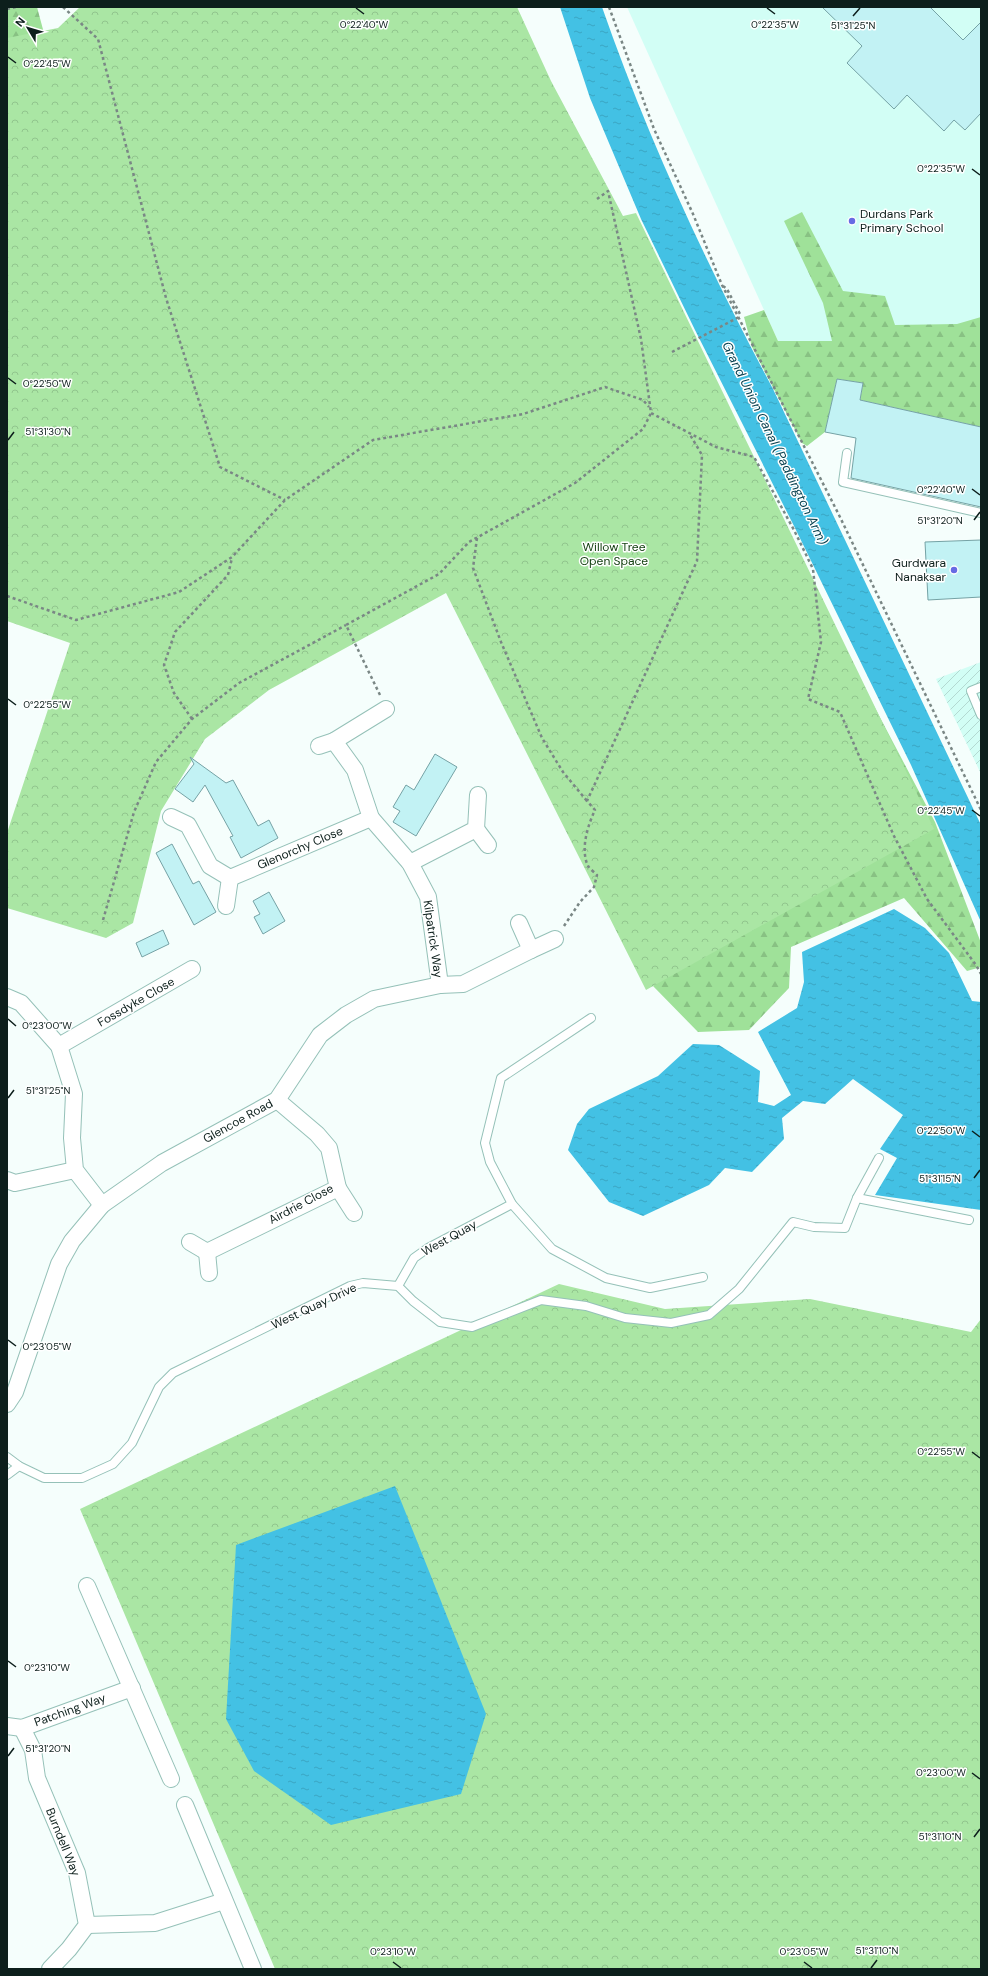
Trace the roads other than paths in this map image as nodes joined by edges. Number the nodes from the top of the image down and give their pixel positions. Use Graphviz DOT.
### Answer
graph roads {
  1 [pos="847,453"];
  2 [pos="981,513"];
  3 [pos="981,687"];
  4 [pos="386,710"];
  5 [pos="981,715"];
  6 [pos="334,741"];
  7 [pos="318,746"];
  8 [pos="478,795"];
  9 [pos="171,817"];
  10 [pos="371,818"];
  11 [pos="476,829"];
  12 [pos="488,845"];
  13 [pos="410,863"];
  14 [pos="230,878"];
  15 [pos="226,906"];
  16 [pos="519,923"];
  17 [pos="555,939"];
  18 [pos="531,950"];
  19 [pos="192,969"];
  20 [pos="440,985"];
  21 [pos="7,997"];
  22 [pos="591,1018"];
  23 [pos="59,1046"];
  24 [pos="277,1100"];
  25 [pos="879,1158"];
  26 [pos="75,1170"];
  27 [pos="7,1180"];
  28 [pos="338,1188"];
  29 [pos="857,1198"];
  30 [pos="512,1204"];
  31 [pos="102,1205"];
  32 [pos="354,1213"];
  33 [pos="969,1220"];
  34 [pos="190,1242"];
  35 [pos="207,1252"];
  36 [pos="209,1273"];
  37 [pos="703,1277"];
  38 [pos="398,1286"];
  39 [pos="7,1404"];
  40 [pos="7,1457"];
  41 [pos="19,1466"];
  42 [pos="7,1475"];
  43 [pos="88,1586"];
  44 [pos="132,1688"];
  45 [pos="15,1727"];
  46 [pos="171,1779"];
  47 [pos="185,1805"];
  48 [pos="224,1901"];
  49 [pos="88,1925"];
  50 [pos="50,1969"];
  51 [pos="253,1969"];
  1 -- 2 [label="lane"];
  3 -- 5 [label="lane"];
  4 -- 6 [label="street"];
  6 -- 7 [label="street"];
  6 -- 10 [label="street, Kilpatrick Way"];
  8 -- 11 [label="street"];
  9 -- 14 [label="street"];
  10 -- 13 [label="street, Kilpatrick Way"];
  10 -- 14 [label="street, Glenorchy Close"];
  11 -- 12 [label="street"];
  11 -- 13 [label="street"];
  13 -- 20 [label="street, Kilpatrick Way"];
  14 -- 15 [label="street"];
  16 -- 18 [label="street"];
  17 -- 18 [label="street, Glencoe Road"];
  18 -- 20 [label="street, Glencoe Road"];
  19 -- 23 [label="street, Fossdyke Close"];
  20 -- 24 [label="street, Glencoe Road"];
  21 -- 23 [label="street"];
  22 -- 30 [label="lane"];
  23 -- 26 [label="street"];
  24 -- 28 [label="street, Airdrie Close"];
  24 -- 31 [label="street, Glencoe Road"];
  25 -- 29 [label="lane"];
  26 -- 27 [label="street"];
  26 -- 31 [label="street"];
  28 -- 32 [label="street"];
  28 -- 35 [label="street, Airdrie Close"];
  29 -- 33 [label="lane"];
  29 -- 38 [label="lane"];
  30 -- 37 [label="lane"];
  30 -- 38 [label="lane, West Quay"];
  31 -- 39 [label="street, Glencoe Road"];
  34 -- 35 [label="street"];
  35 -- 36 [label="street"];
  38 -- 41 [label="lane, West Quay Drive"];
  40 -- 41 [label="lane, West Quay Drive"];
  41 -- 42 [label="lane"];
  43 -- 44 [label="street"];
  44 -- 45 [label="street, Patching Way"];
  44 -- 46 [label="street"];
  45 -- 49 [label="street, Burndell Way"];
  47 -- 48 [label="street"];
  48 -- 49 [label="street"];
  48 -- 51 [label="street"];
  49 -- 50 [label="street"];
}
